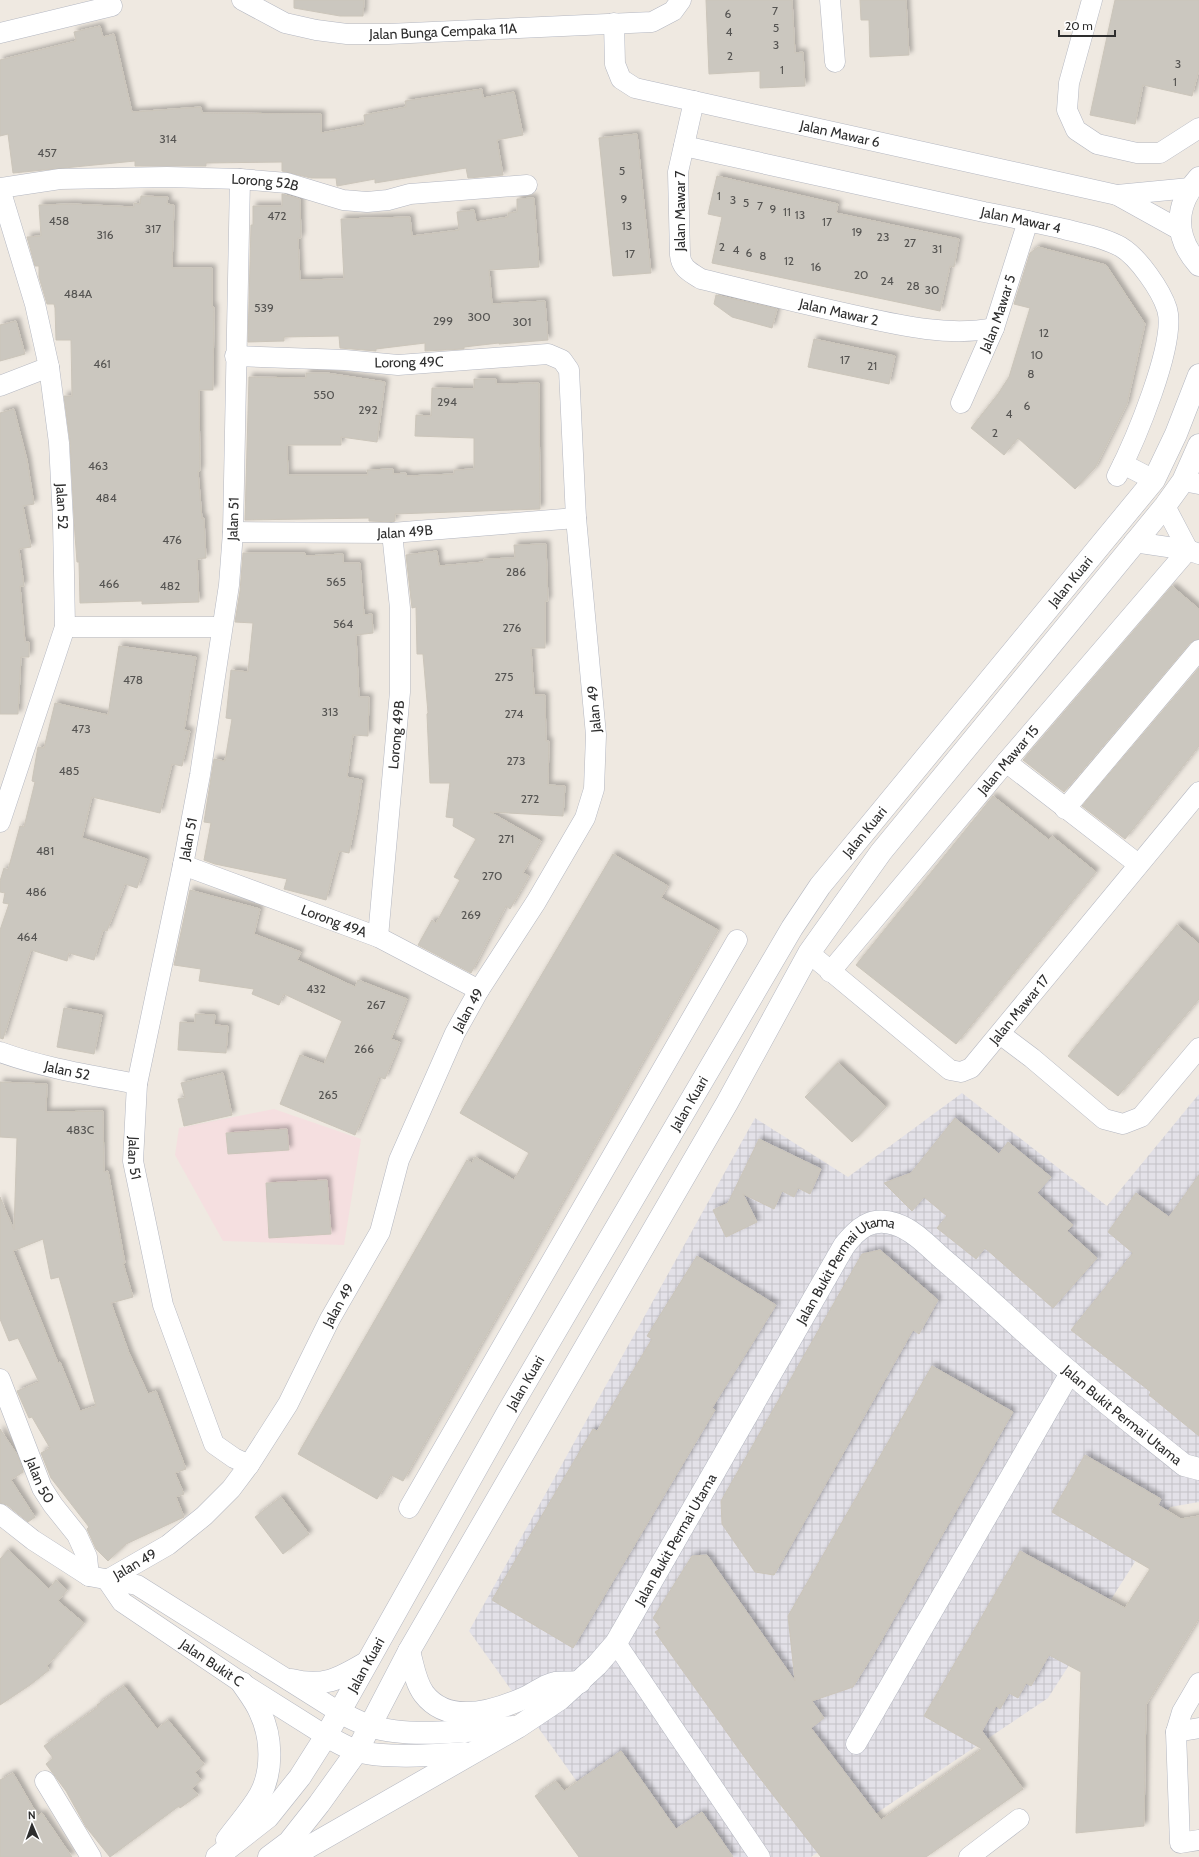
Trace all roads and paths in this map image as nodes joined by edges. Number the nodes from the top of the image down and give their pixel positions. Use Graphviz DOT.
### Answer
graph roads {
  1 [pos="242,0"];
  2 [pos="681,0"];
  3 [pos="830,0"];
  4 [pos="1092,0"];
  5 [pos="112,6"];
  6 [pos="614,23"];
  7 [pos="0,32"];
  8 [pos="835,62"];
  9 [pos="694,101"];
  10 [pos="1199,128"];
  11 [pos="684,146"];
  12 [pos="240,179"];
  13 [pos="1194,183"];
  14 [pos="527,185"];
  15 [pos="0,189"];
  16 [pos="1117,195"];
  17 [pos="1028,221"];
  18 [pos="1180,230"];
  19 [pos="1199,266"];
  20 [pos="687,271"];
  21 [pos="994,328"];
  22 [pos="235,356"];
  23 [pos="559,358"];
  24 [pos="49,367"];
  25 [pos="1199,375"];
  26 [pos="0,386"];
  27 [pos="961,403"];
  28 [pos="1199,445"];
  29 [pos="1154,480"];
  30 [pos="1191,483"];
  31 [pos="1165,506"];
  32 [pos="576,518"];
  33 [pos="233,532"];
  34 [pos="392,533"];
  35 [pos="1134,542"];
  36 [pos="1194,552"];
  37 [pos="65,627"];
  38 [pos="222,627"];
  39 [pos="1199,650"];
  40 [pos="1006,762"];
  41 [pos="1199,792"];
  42 [pos="1065,809"];
  43 [pos="0,822"];
  44 [pos="1138,864"];
  45 [pos="183,865"];
  46 [pos="378,937"];
  47 [pos="737,940"];
  48 [pos="809,953"];
  49 [pos="830,972"];
  50 [pos="479,990"];
  51 [pos="1000,1034"];
  52 [pos="1199,1048"];
  53 [pos="0,1052"];
  54 [pos="137,1084"];
  55 [pos="1070,1373"];
  56 [pos="0,1379"];
  57 [pos="249,1465"];
  58 [pos="1199,1470"];
  59 [pos="409,1508"];
  60 [pos="0,1514"];
  61 [pos="98,1578"];
  62 [pos="616,1643"];
  63 [pos="409,1651"];
  64 [pos="367,1662"];
  65 [pos="291,1680"];
  66 [pos="580,1682"];
  67 [pos="242,1683"];
  68 [pos="1199,1683"];
  69 [pos="339,1712"];
  70 [pos="370,1726"];
  71 [pos="518,1727"];
  72 [pos="1199,1728"];
  73 [pos="1176,1732"];
  74 [pos="326,1736"];
  75 [pos="856,1744"];
  76 [pos="357,1751"];
  77 [pos="472,1752"];
  78 [pos="45,1781"];
  79 [pos="1019,1819"];
  80 [pos="1199,1840"];
  81 [pos="91,1857"];
  82 [pos="215,1857"];
  83 [pos="269,1857"];
  84 [pos="291,1857"];
  85 [pos="760,1857"];
  86 [pos="969,1857"];
  1 -- 6 [label="street, Jalan Bunga Cempaka 11A"];
  2 -- 6 [label="street, Jalan Bunga Cempaka 11A"];
  3 -- 8 [label="street"];
  4 -- 10 [label="street"];
  5 -- 7 [label="street"];
  6 -- 9 [label="street, Jalan Mawar 6"];
  9 -- 11 [label="street, Jalan Mawar 7"];
  9 -- 16 [label="street, Jalan Mawar 6"];
  11 -- 17 [label="street, Jalan Mawar 4"];
  11 -- 20 [label="street, Jalan Mawar 7"];
  12 -- 14 [label="street, Lorong 52B"];
  12 -- 15 [label="street, Lorong 52B"];
  12 -- 22 [label="street, Jalan 51"];
  13 -- 16 [label="street, Jalan Mawar 6"];
  13 -- 18 [label="street"];
  15 -- 24 [label="street, Jalan 52"];
  16 -- 18 [label="street, Jalan Mawar 6"];
  17 -- 21 [label="street, Jalan Mawar 5"];
  17 -- 29 [label="street, Jalan Mawar 4"];
  18 -- 19 [label="street"];
  20 -- 21 [label="street, Jalan Mawar 2"];
  21 -- 27 [label="street, Jalan Mawar 5"];
  22 -- 23 [label="street, Lorong 49C"];
  22 -- 33 [label="street, Jalan 51"];
  23 -- 32 [label="street, Jalan 49"];
  24 -- 26 [label="street"];
  24 -- 37 [label="street, Jalan 52"];
  25 -- 29 [label="street, Jalan Kuari"];
  28 -- 30 [label="street, Jalan Kuari"];
  29 -- 64 [label="street, Jalan Kuari"];
  30 -- 31 [label="street, Jalan Kuari"];
  31 -- 35 [label="street, Jalan Kuari"];
  31 -- 36 [label="street"];
  32 -- 34 [label="street, Jalan 49B"];
  32 -- 50 [label="street, Jalan 49"];
  33 -- 34 [label="street, Jalan 49B"];
  33 -- 38 [label="street, Jalan 51"];
  34 -- 46 [label="street, Lorong 49B"];
  35 -- 36 [label="street"];
  35 -- 48 [label="street, Jalan Kuari"];
  36 -- 40 [label="street, Jalan Mawar 15"];
  37 -- 38 [label="street"];
  37 -- 43 [label="street, Jalan 52"];
  38 -- 45 [label="street, Jalan 51"];
  39 -- 42 [label="street"];
  40 -- 42 [label="street"];
  40 -- 49 [label="street, Jalan Mawar 15"];
  41 -- 44 [label="street, Jalan Mawar 17"];
  42 -- 44 [label="street"];
  44 -- 51 [label="street, Jalan Mawar 17"];
  45 -- 46 [label="street, Lorong 49A"];
  45 -- 54 [label="street, Jalan 51"];
  46 -- 50 [label="street, Lorong 49A"];
  47 -- 59 [label="street"];
  48 -- 49 [label="street, Jalan Mawar 17"];
  48 -- 63 [label="street, Jalan Kuari"];
  49 -- 51 [label="street, Jalan Mawar 17"];
  50 -- 57 [label="street, Jalan 49"];
  51 -- 52 [label="street"];
  53 -- 54 [label="street, Jalan 52"];
  54 -- 57 [label="street, Jalan 51"];
  55 -- 58 [label="street, Jalan Bukit Permai Utama"];
  55 -- 62 [label="street, Jalan Bukit Permai Utama"];
  55 -- 75 [label="street"];
  56 -- 61 [label="street, Jalan 50"];
  57 -- 61 [label="street, Jalan 49"];
  60 -- 61 [label="street, Jalan Bukit C"];
  61 -- 65 [label="street, Jalan Bukit C"];
  61 -- 67 [label="street, Jalan Bukit C"];
  62 -- 66 [label="street, Jalan Bukit Permai Utama"];
  62 -- 85 [label="street"];
  63 -- 66 [label="street"];
  63 -- 70 [label="street, Jalan Kuari"];
  64 -- 65 [label="street"];
  64 -- 69 [label="street, Jalan Kuari"];
  65 -- 69 [label="street, Jalan Bukit C"];
  66 -- 71 [label="street, Jalan Bukit Permai Utama"];
  67 -- 74 [label="street, Jalan Bukit C"];
  67 -- 82 [label="street"];
  68 -- 73 [label="street"];
  69 -- 70 [label="street"];
  69 -- 74 [label="street, Jalan Kuari"];
  70 -- 71 [label="street"];
  70 -- 76 [label="street, Jalan Kuari"];
  71 -- 77 [label="street, Jalan Bukit Permai Utama"];
  72 -- 73 [label="street"];
  73 -- 80 [label="street"];
  74 -- 76 [label="street, Jalan Bukit Permai Utama"];
  74 -- 82 [label="street, Jalan Kuari"];
  76 -- 77 [label="street, Jalan Bukit Permai Utama"];
  76 -- 83 [label="street, Jalan Kuari"];
  77 -- 84 [label="street"];
  78 -- 81 [label="street"];
  79 -- 86 [label="street"];
}
